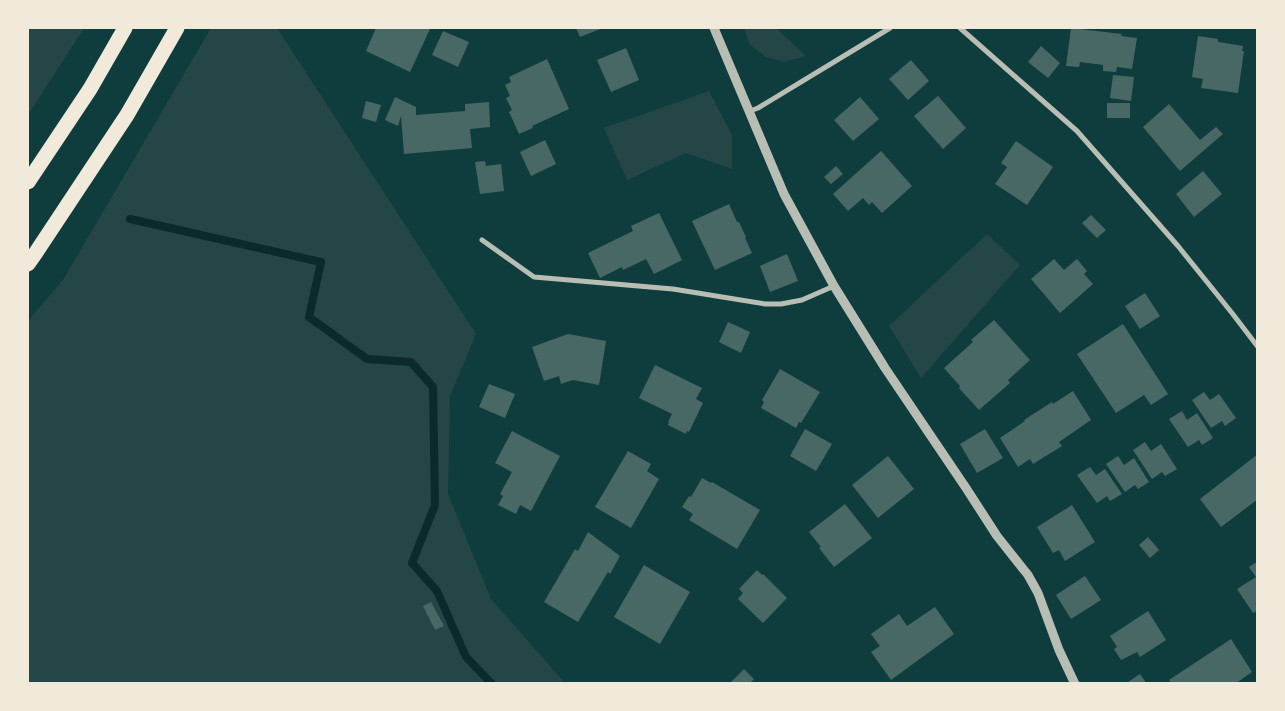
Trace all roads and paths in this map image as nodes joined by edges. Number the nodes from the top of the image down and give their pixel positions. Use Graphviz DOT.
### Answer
graph roads {
  1 [pos="125,28"];
  2 [pos="176,28"];
  3 [pos="714,28"];
  4 [pos="890,28"];
  5 [pos="960,28"];
  6 [pos="750,111"];
  7 [pos="28,182"];
  8 [pos="482,240"];
  9 [pos="28,264"];
  10 [pos="834,286"];
  11 [pos="1258,347"];
  12 [pos="1075,684"];
  1 -- 7 [label="highway"];
  2 -- 9 [label="highway"];
  3 -- 6 [label="street"];
  4 -- 6 [label="street"];
  5 -- 11 [label="street"];
  6 -- 10 [label="street"];
  8 -- 10 [label="street"];
  10 -- 12 [label="street"];
}
